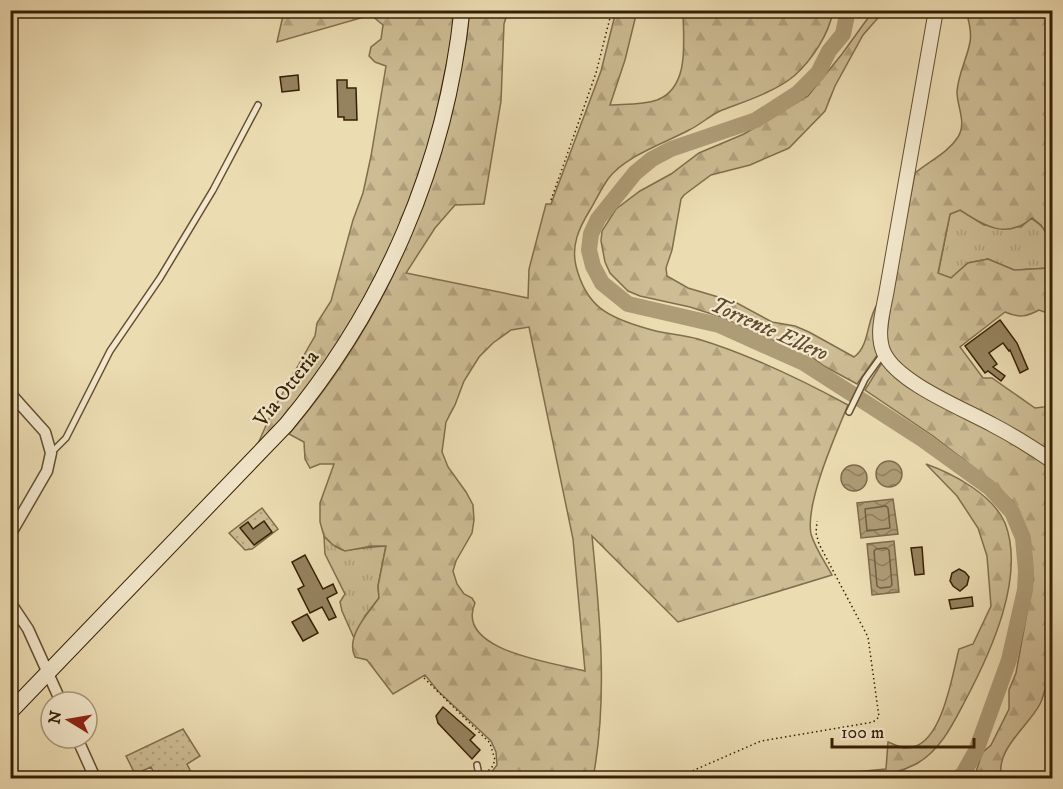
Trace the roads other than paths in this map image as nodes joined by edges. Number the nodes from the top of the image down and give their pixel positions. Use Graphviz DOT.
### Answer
graph roads {
  1 [pos="462,10"];
  2 [pos="936,10"];
  3 [pos="258,105"];
  4 [pos="884,353"];
  5 [pos="10,393"];
  6 [pos="849,412"];
  7 [pos="51,453"];
  8 [pos="1053,460"];
  9 [pos="10,535"];
  10 [pos="11,602"];
  11 [pos="10,612"];
  12 [pos="48,673"];
  13 [pos="56,690"];
  14 [pos="10,712"];
  15 [pos="82,750"];
  16 [pos="477,765"];
  17 [pos="95,778"];
  18 [pos="477,778"];
  1 -- 12 [label="main road, Via Otteria"];
  2 -- 4 [label="street"];
  3 -- 7 [label="lane"];
  4 -- 6 [label="lane"];
  4 -- 8 [label="street"];
  5 -- 7 [label="street"];
  7 -- 9 [label="street"];
  10 -- 11 [label="street"];
  10 -- 12 [label="street"];
  12 -- 13 [label="street"];
  12 -- 14 [label="main road, Via Otteria"];
  15 -- 17 [label="street"];
  16 -- 18 [label="lane"];
}
